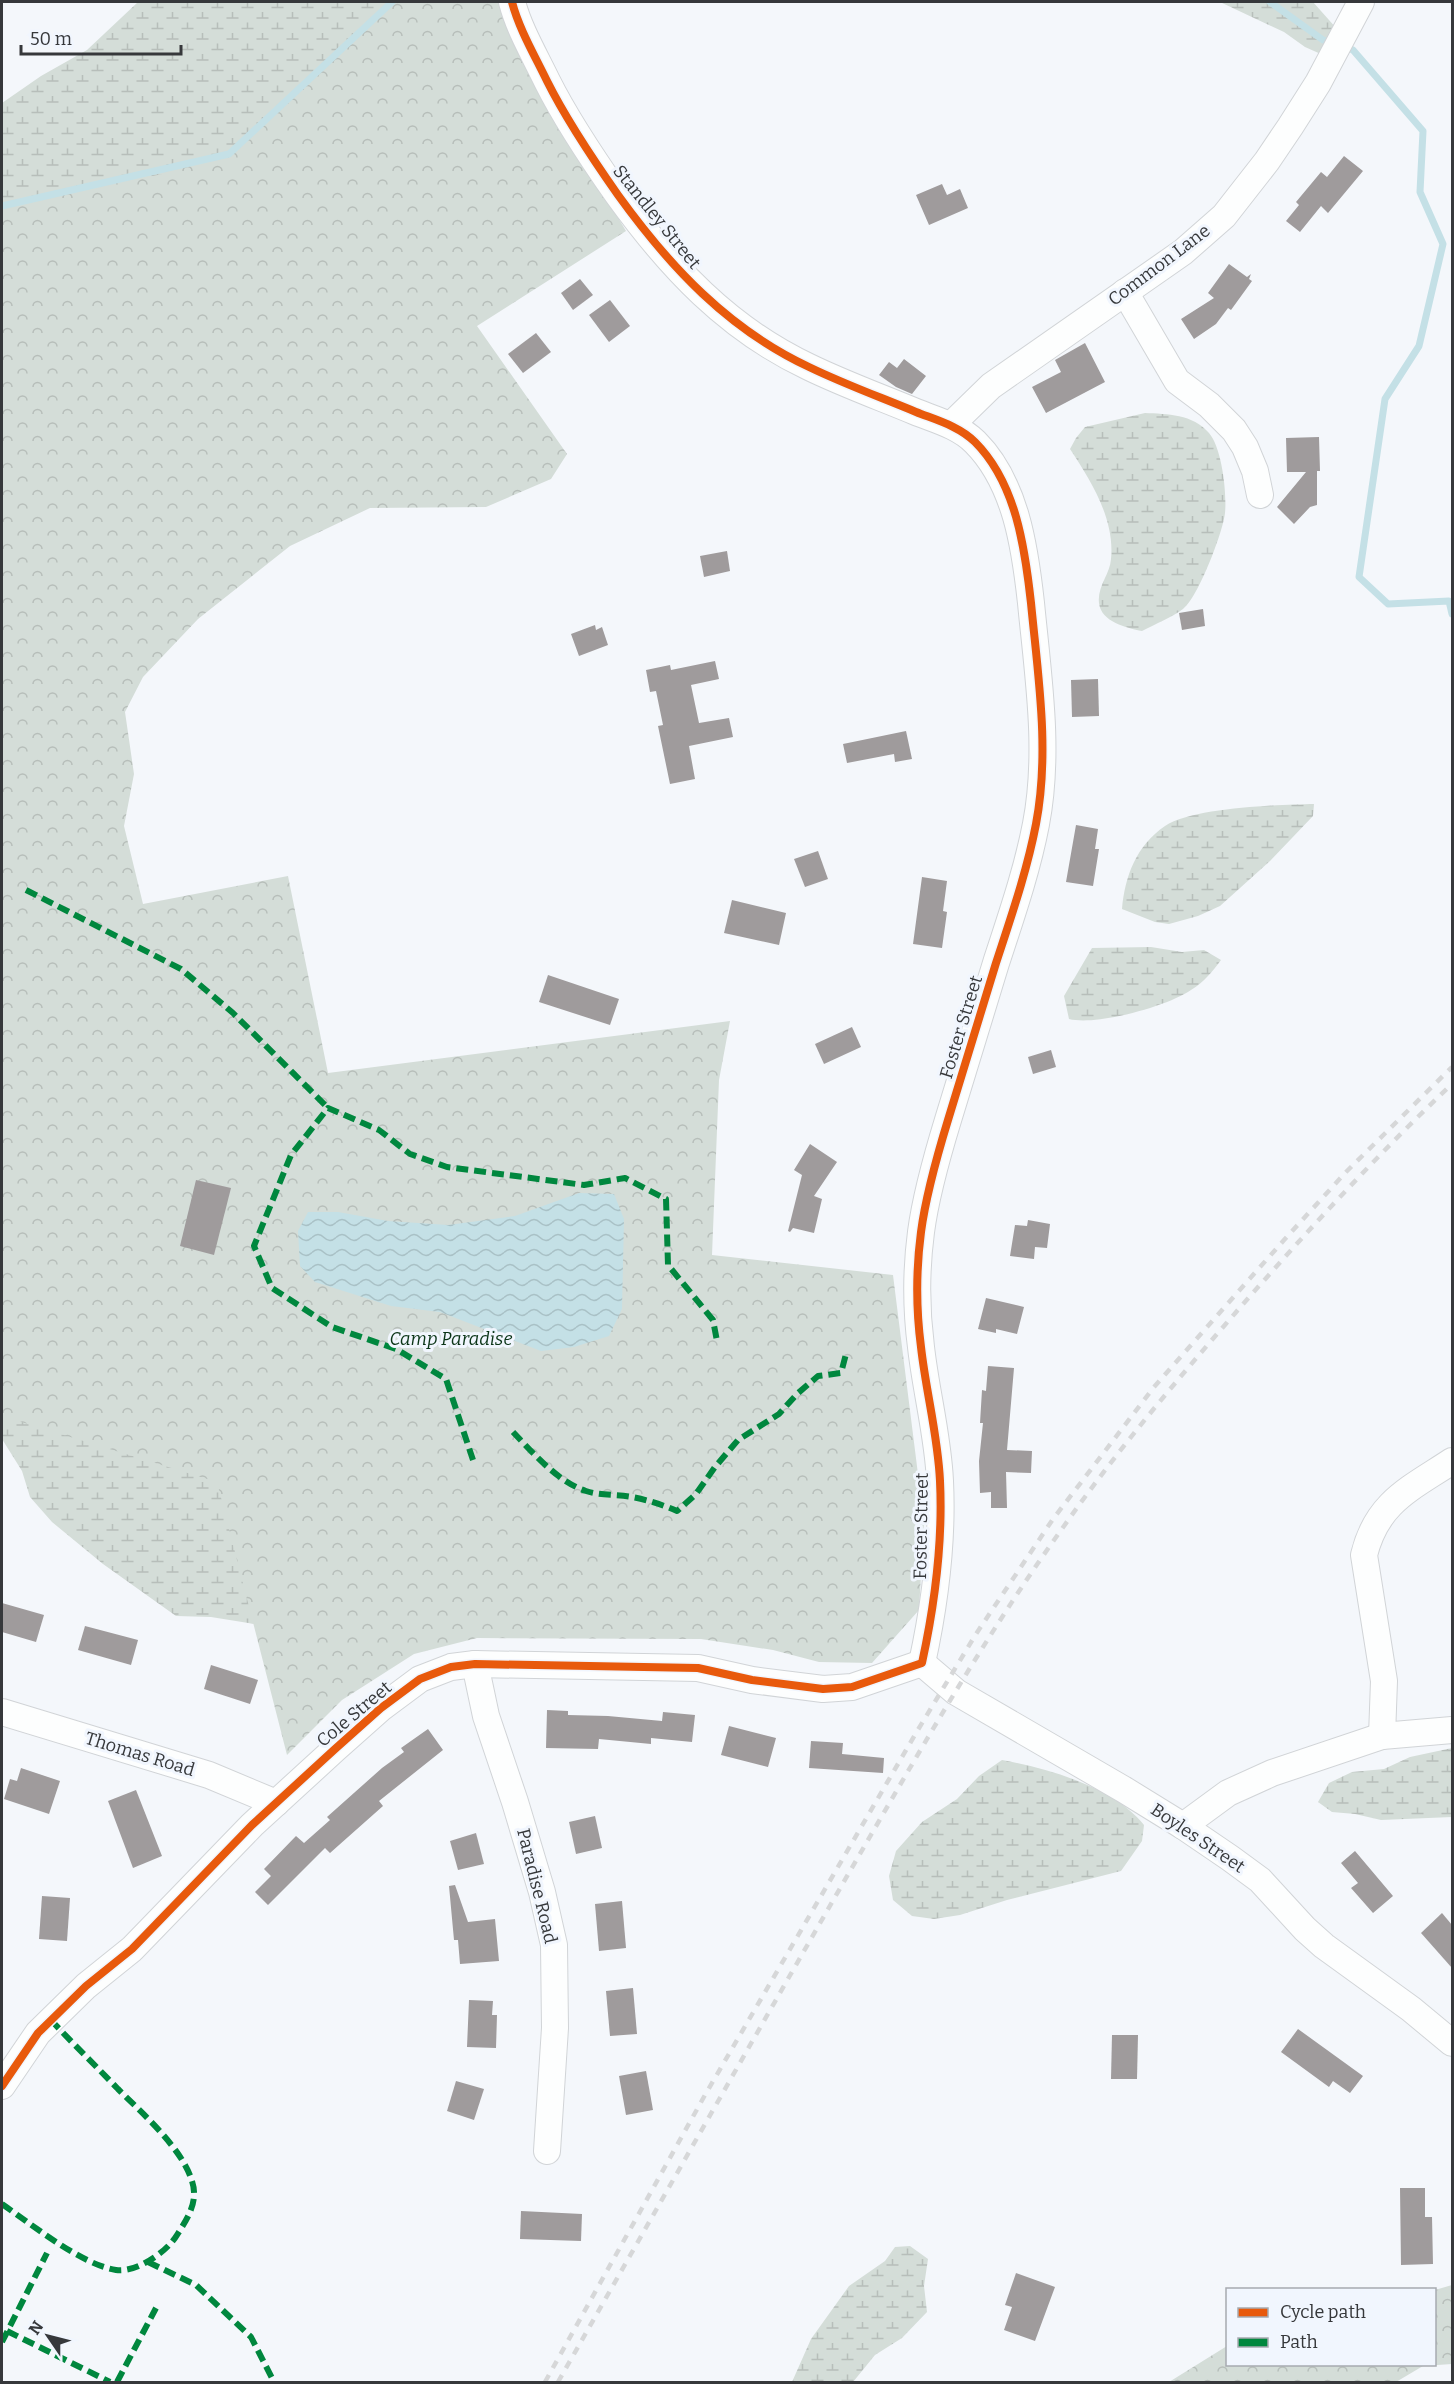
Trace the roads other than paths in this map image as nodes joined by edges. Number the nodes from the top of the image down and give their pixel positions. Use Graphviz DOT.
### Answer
graph roads {
  1 [pos="512,2"];
  2 [pos="1361,2"];
  3 [pos="1125,291"];
  4 [pos="951,425"];
  5 [pos="1260,495"];
  6 [pos="1452,1461"];
  7 [pos="922,1662"];
  8 [pos="475,1664"];
  9 [pos="2,1712"];
  10 [pos="1452,1730"];
  11 [pos="1382,1736"];
  12 [pos="276,1803"];
  13 [pos="1183,1826"];
  14 [pos="1452,2043"];
  15 [pos="2,2086"];
  16 [pos="547,2151"];
  1 -- 4 [label="street, Standley Street"];
  2 -- 3 [label="street, Common Lane"];
  3 -- 4 [label="street, Common Lane"];
  3 -- 5 [label="street"];
  4 -- 7 [label="street, Foster Street"];
  6 -- 11 [label="street"];
  7 -- 8 [label="street, Cole Street"];
  7 -- 13 [label="street, Boyles Street"];
  8 -- 12 [label="street, Cole Street"];
  8 -- 16 [label="street, Paradise Road"];
  9 -- 12 [label="street, Thomas Road"];
  10 -- 11 [label="street"];
  11 -- 13 [label="street"];
  12 -- 15 [label="street, Cole Street"];
  13 -- 14 [label="street, Boyles Street"];
}
